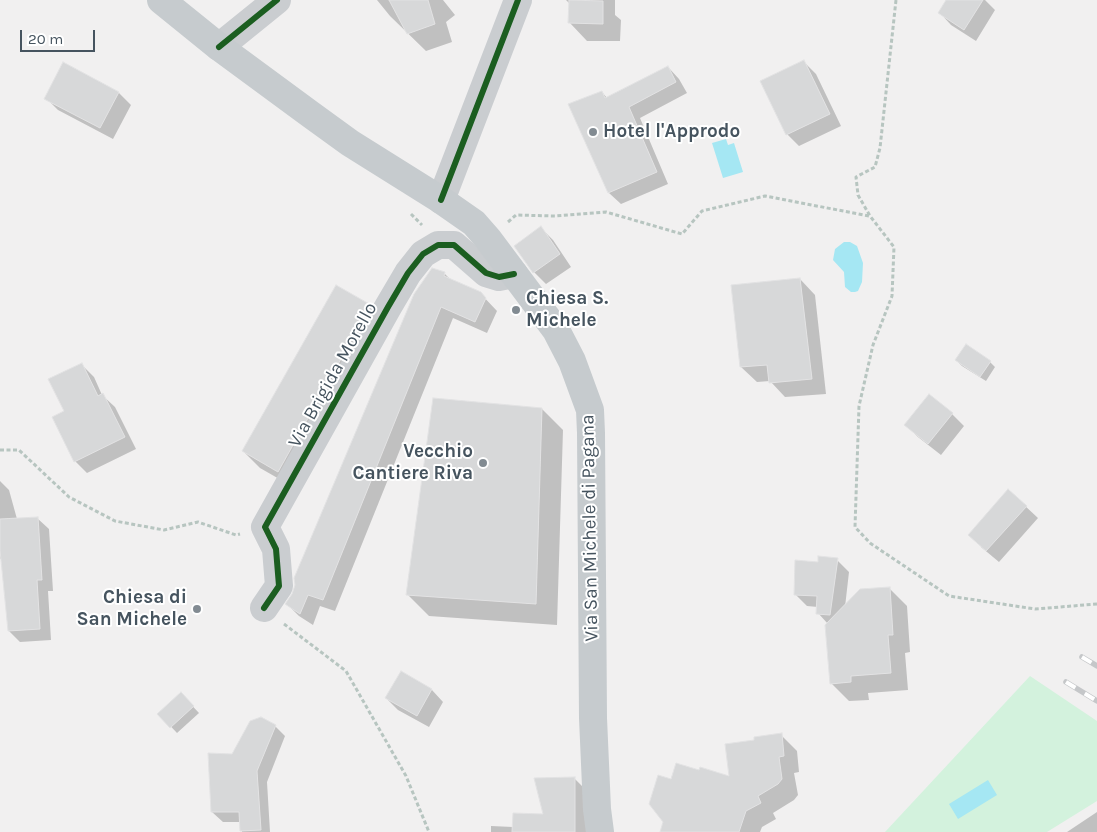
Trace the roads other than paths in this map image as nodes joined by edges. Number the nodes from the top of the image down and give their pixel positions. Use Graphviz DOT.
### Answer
graph roads {
  1 [pos="161,0"];
  2 [pos="277,0"];
  3 [pos="518,0"];
  4 [pos="220,48"];
  5 [pos="441,200"];
  6 [pos="514,274"];
  7 [pos="264,608"];
  8 [pos="600,832"];
  1 -- 4 [label="main road, Via San Michele di Pagana"];
  2 -- 4 [label="street"];
  3 -- 5 [label="street"];
  4 -- 5 [label="main road, Via San Michele di Pagana"];
  5 -- 6 [label="main road, Via San Michele di Pagana"];
  6 -- 7 [label="street, Via Brigida Morello"];
  6 -- 8 [label="main road, Via San Michele di Pagana"];
}
